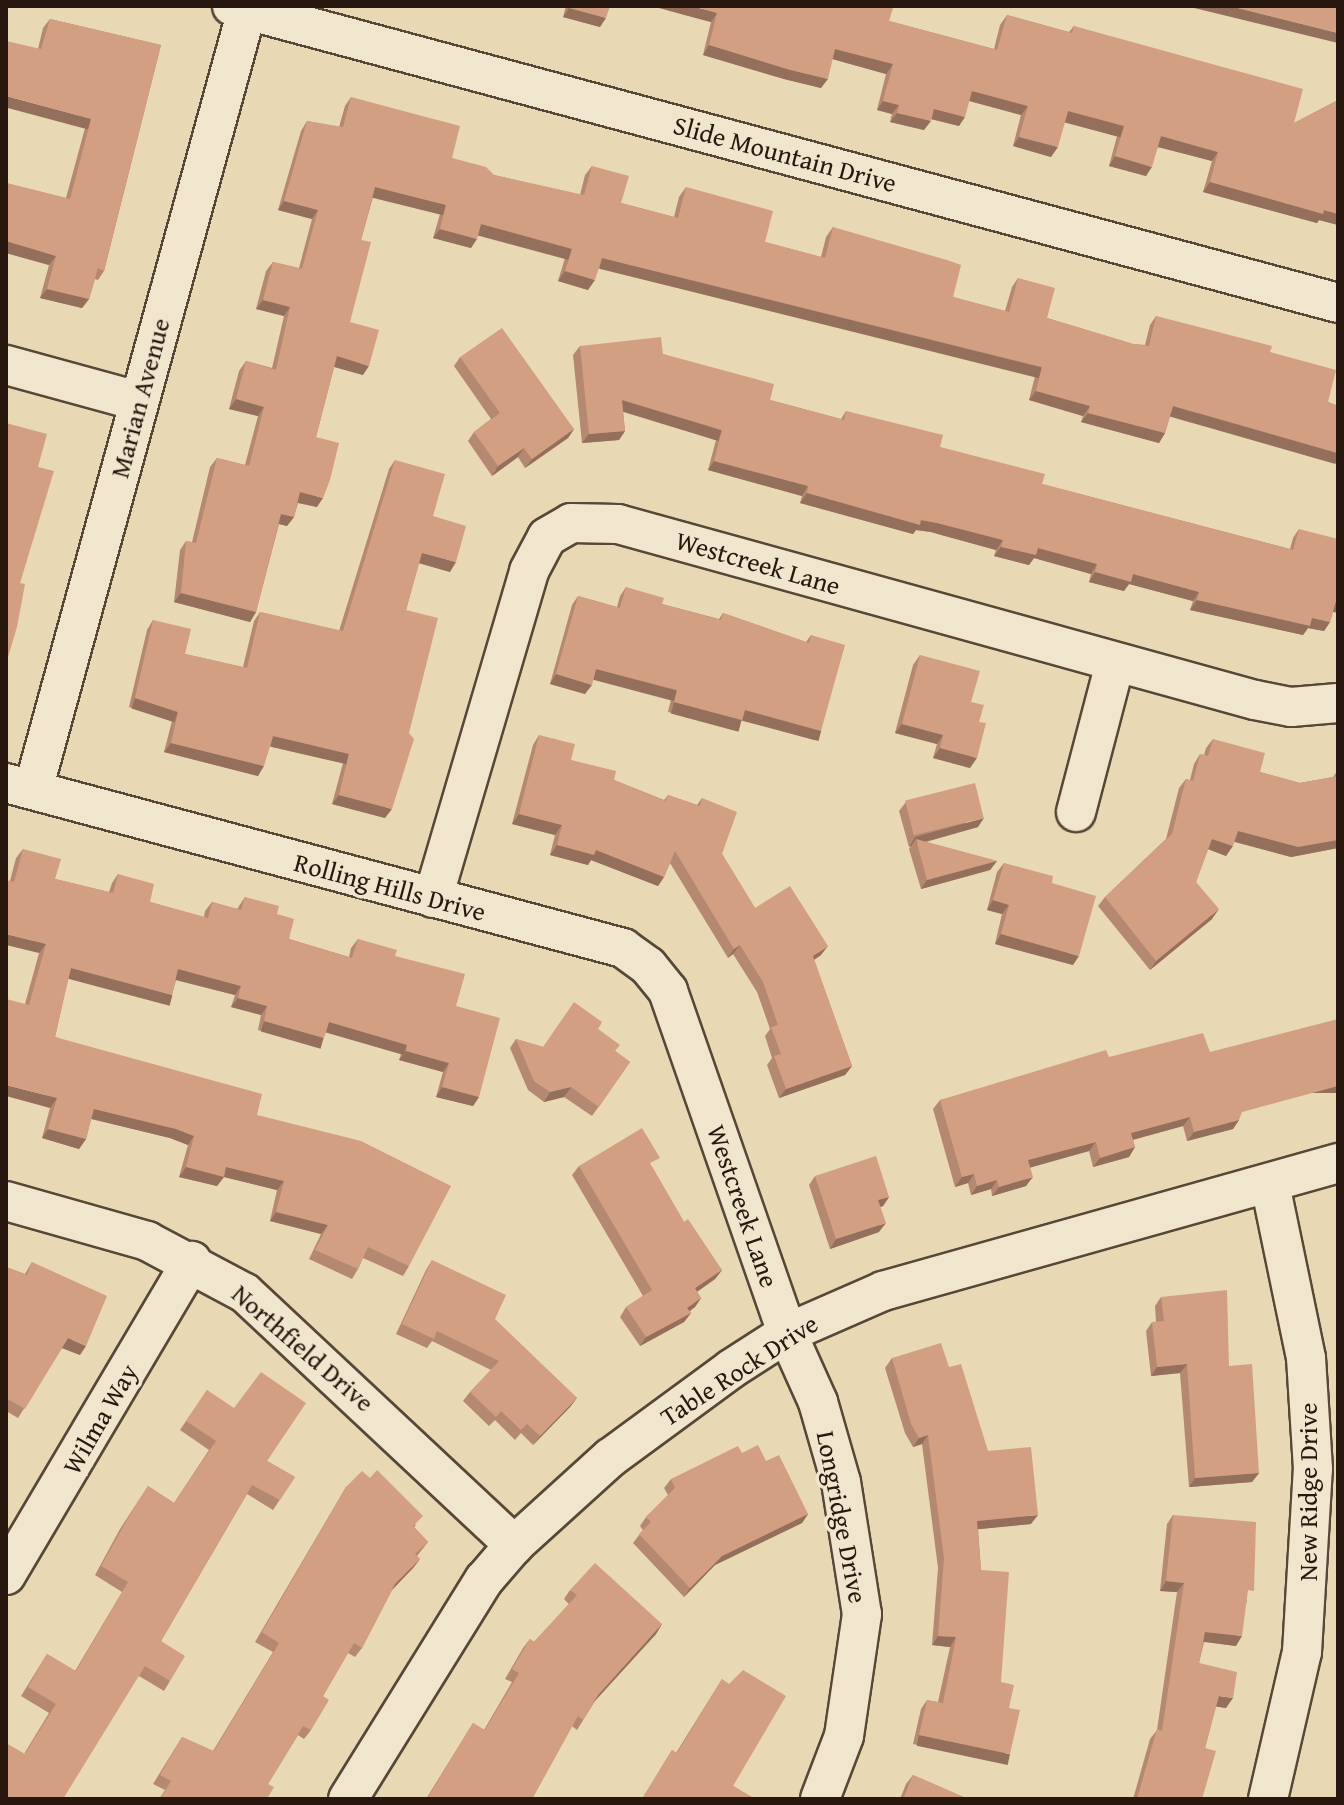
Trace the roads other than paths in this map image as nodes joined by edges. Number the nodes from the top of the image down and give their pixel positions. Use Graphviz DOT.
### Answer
graph roads {
  1 [pos="242,7"];
  2 [pos="1338,303"];
  3 [pos="6,365"];
  4 [pos="138,401"];
  5 [pos="1115,663"];
  6 [pos="1338,703"];
  7 [pos="19,786"];
  8 [pos="1076,812"];
  9 [pos="433,898"];
  10 [pos="699,1079"];
  11 [pos="1338,1163"];
  12 [pos="1270,1184"];
  13 [pos="6,1201"];
  14 [pos="192,1261"];
  15 [pos="787,1333"];
  16 [pos="514,1545"];
  17 [pos="6,1575"];
  18 [pos="348,1799"];
  19 [pos="820,1799"];
  20 [pos="1268,1799"];
  1 -- 2 [label="street, Slide Mountain Drive"];
  1 -- 4 [label="street, Marian Avenue"];
  3 -- 4 [label="street"];
  4 -- 7 [label="street, Marian Avenue"];
  5 -- 6 [label="street, Westcreek Lane"];
  5 -- 8 [label="street"];
  5 -- 9 [label="street, Westcreek Lane"];
  7 -- 9 [label="street, Rolling Hills Drive"];
  9 -- 10 [label="street, Rolling Hills Drive"];
  10 -- 15 [label="street, Westcreek Lane"];
  11 -- 12 [label="street, Table Rock Drive"];
  12 -- 15 [label="street, Table Rock Drive"];
  12 -- 20 [label="street, New Ridge Drive"];
  13 -- 14 [label="street, Northfield Drive"];
  14 -- 16 [label="street, Northfield Drive"];
  14 -- 17 [label="street, Wilma Way"];
  15 -- 16 [label="street, Table Rock Drive"];
  15 -- 19 [label="street, Longridge Drive"];
  16 -- 18 [label="street, Table Rock Drive"];
}
